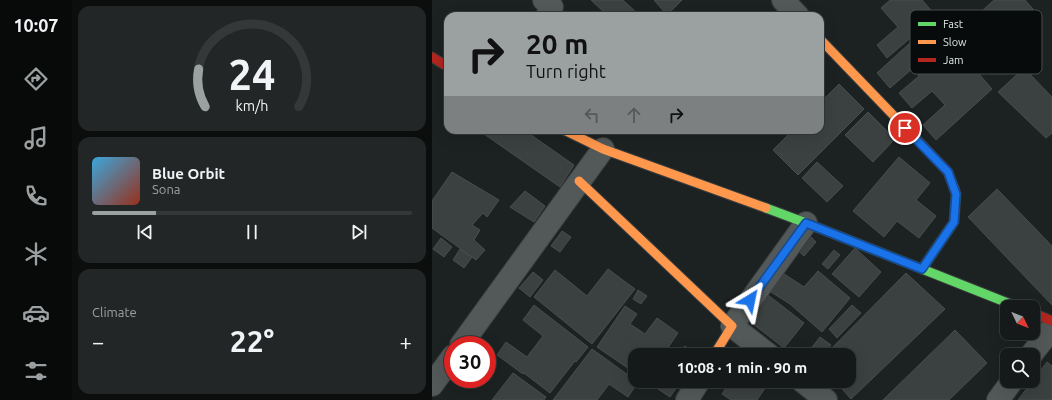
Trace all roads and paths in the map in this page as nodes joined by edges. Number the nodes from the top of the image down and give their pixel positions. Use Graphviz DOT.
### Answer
graph roads {
  1 [pos="783,0"];
  2 [pos="794,12"];
  3 [pos="824,43"];
  4 [pos="432,57"];
  5 [pos="444,64"];
  6 [pos="572,134"];
  7 [pos="603,149"];
  8 [pos="579,181"];
  9 [pos="806,223"];
  10 [pos="922,269"];
  11 [pos="1000,300"];
  12 [pos="1040,316"];
  13 [pos="1052,321"];
  14 [pos="732,326"];
  15 [pos="1052,328"];
  16 [pos="467,336"];
  17 [pos="718,348"];
  18 [pos="760,348"];
  19 [pos="1037,348"];
  20 [pos="444,368"];
  21 [pos="432,385"];
  22 [pos="694,388"];
  23 [pos="811,388"];
  24 [pos="1007,388"];
  25 [pos="687,400"];
  26 [pos="826,400"];
  27 [pos="998,400"];
  1 -- 2 [label="street"];
  3 -- 10 [label="street"];
  4 -- 5 [label="street"];
  6 -- 7 [label="street"];
  7 -- 8 [label="street"];
  7 -- 9 [label="street"];
  8 -- 14 [label="street"];
  8 -- 16 [label="street"];
  9 -- 10 [label="street"];
  9 -- 14 [label="street"];
  10 -- 11 [label="street"];
  12 -- 13 [label="street"];
  14 -- 17 [label="street"];
  14 -- 18 [label="street"];
  15 -- 19 [label="street"];
  20 -- 21 [label="street"];
  22 -- 25 [label="street"];
  23 -- 26 [label="street"];
  24 -- 27 [label="street"];
}
